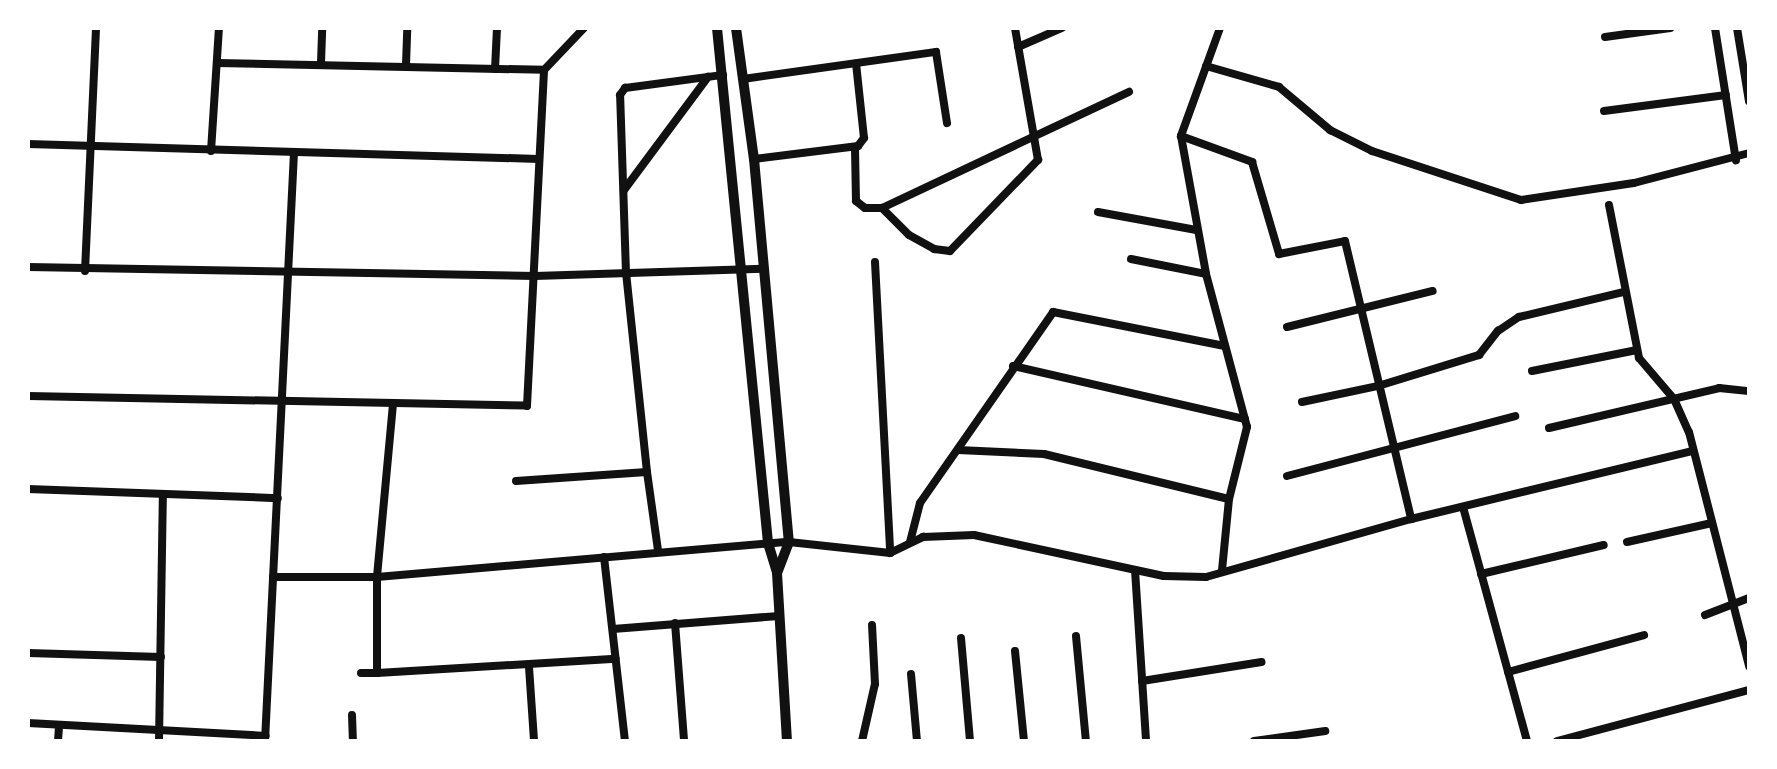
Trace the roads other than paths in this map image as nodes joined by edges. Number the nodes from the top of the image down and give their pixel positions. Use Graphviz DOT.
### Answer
graph roads {
  1 [pos="96,28"];
  2 [pos="219,28"];
  3 [pos="322,28"];
  4 [pos="407,28"];
  5 [pos="497,28"];
  6 [pos="584,28"];
  7 [pos="717,28"];
  8 [pos="736,28"];
  9 [pos="1015,28"];
  10 [pos="1062,28"];
  11 [pos="1220,28"];
  12 [pos="1670,28"];
  13 [pos="1715,28"];
  14 [pos="1737,28"];
  15 [pos="1656,29"];
  16 [pos="1605,37"];
  17 [pos="1018,47"];
  18 [pos="217,63"];
  19 [pos="321,63"];
  20 [pos="856,63"];
  21 [pos="406,65"];
  22 [pos="1206,66"];
  23 [pos="495,69"];
  24 [pos="544,70"];
  25 [pos="1747,74"];
  26 [pos="723,75"];
  27 [pos="708,77"];
  28 [pos="743,79"];
  29 [pos="1129,92"];
  30 [pos="1726,95"];
  31 [pos="1749,101"];
  32 [pos="1604,111"];
  33 [pos="947,123"];
  34 [pos="1032,133"];
  35 [pos="1181,136"];
  36 [pos="28,144"];
  37 [pos="91,147"];
  38 [pos="855,149"];
  39 [pos="211,151"];
  40 [pos="294,153"];
  41 [pos="1749,153"];
  42 [pos="539,159"];
  43 [pos="754,159"];
  44 [pos="1736,160"];
  45 [pos="624,191"];
  46 [pos="1609,205"];
  47 [pos="882,208"];
  48 [pos="1098,212"];
  49 [pos="1196,230"];
  50 [pos="1131,259"];
  51 [pos="875,262"];
  52 [pos="28,267"];
  53 [pos="742,269"];
  54 [pos="763,269"];
  55 [pos="85,271"];
  56 [pos="290,273"];
  57 [pos="626,273"];
  58 [pos="1206,274"];
  59 [pos="535,276"];
  60 [pos="1433,291"];
  61 [pos="1624,292"];
  62 [pos="1360,308"];
  63 [pos="1287,327"];
  64 [pos="1225,346"];
  65 [pos="1637,350"];
  66 [pos="1013,366"];
  67 [pos="1532,371"];
  68 [pos="1378,386"];
  69 [pos="1749,391"];
  70 [pos="28,396"];
  71 [pos="1674,399"];
  72 [pos="283,402"];
  73 [pos="1302,402"];
  74 [pos="393,404"];
  75 [pos="1515,416"];
  76 [pos="1245,419"];
  77 [pos="1549,428"];
  78 [pos="1395,447"];
  79 [pos="958,450"];
  80 [pos="1692,451"];
  81 [pos="647,472"];
  82 [pos="1287,476"];
  83 [pos="516,481"];
  84 [pos="28,489"];
  85 [pos="163,496"];
  86 [pos="278,498"];
  87 [pos="1229,499"];
  88 [pos="1463,507"];
  89 [pos="1411,519"];
  90 [pos="1712,523"];
  91 [pos="789,542"];
  92 [pos="910,542"];
  93 [pos="1627,542"];
  94 [pos="768,543"];
  95 [pos="1604,545"];
  96 [pos="658,550"];
  97 [pos="890,553"];
  98 [pos="604,557"];
  99 [pos="1135,570"];
  100 [pos="1222,570"];
  101 [pos="777,573"];
  102 [pos="1481,574"];
  103 [pos="273,577"];
  104 [pos="377,577"];
  105 [pos="1749,598"];
  106 [pos="1733,602"];
  107 [pos="1705,615"];
  108 [pos="779,616"];
  109 [pos="675,623"];
  110 [pos="872,625"];
  111 [pos="613,629"];
  112 [pos="1644,635"];
  113 [pos="1076,636"];
  114 [pos="961,638"];
  115 [pos="1015,651"];
  116 [pos="28,653"];
  117 [pos="1748,655"];
  118 [pos="161,657"];
  119 [pos="616,659"];
  120 [pos="1262,662"];
  121 [pos="1749,666"];
  122 [pos="529,667"];
  123 [pos="1508,672"];
  124 [pos="361,673"];
  125 [pos="377,673"];
  126 [pos="911,674"];
  127 [pos="1142,681"];
  128 [pos="1749,690"];
  129 [pos="352,715"];
  130 [pos="28,723"];
  131 [pos="59,726"];
  132 [pos="1325,731"];
  133 [pos="159,736"];
  134 [pos="266,739"];
  135 [pos="58,741"];
  136 [pos="353,741"];
  137 [pos="534,741"];
  138 [pos="625,741"];
  139 [pos="684,741"];
  140 [pos="787,741"];
  141 [pos="862,741"];
  142 [pos="917,741"];
  143 [pos="970,741"];
  144 [pos="1024,741"];
  145 [pos="1086,741"];
  146 [pos="1146,741"];
  147 [pos="1254,741"];
  148 [pos="1527,741"];
  149 [pos="1557,741"];
  1 -- 37 [label="street"];
  2 -- 18 [label="street"];
  3 -- 19 [label="street"];
  4 -- 21 [label="street"];
  5 -- 23 [label="street"];
  6 -- 24 [label="street"];
  7 -- 26 [label="street"];
  8 -- 28 [label="street"];
  9 -- 17 [label="street"];
  10 -- 17 [label="street"];
  11 -- 22 [label="street"];
  12 -- 15 [label="street"];
  13 -- 30 [label="street"];
  14 -- 25 [label="street"];
  15 -- 16 [label="street"];
  17 -- 34 [label="street"];
  18 -- 19 [label="street"];
  18 -- 39 [label="street"];
  19 -- 21 [label="street"];
  20 -- 28 [label="street"];
  20 -- 33 [label="street"];
  20 -- 38 [label="street"];
  21 -- 23 [label="street"];
  22 -- 35 [label="street"];
  22 -- 44 [label="street"];
  23 -- 24 [label="street"];
  24 -- 42 [label="street"];
  25 -- 31 [label="street"];
  26 -- 27 [label="street"];
  26 -- 53 [label="street"];
  27 -- 45 [label="street"];
  27 -- 45 [label="street"];
  28 -- 43 [label="street"];
  29 -- 34 [label="street"];
  30 -- 32 [label="street"];
  30 -- 44 [label="street"];
  34 -- 47 [label="street"];
  34 -- 47 [label="street"];
  35 -- 49 [label="street"];
  35 -- 62 [label="street"];
  36 -- 37 [label="street"];
  37 -- 39 [label="street"];
  37 -- 55 [label="street"];
  38 -- 43 [label="street"];
  38 -- 47 [label="street"];
  39 -- 40 [label="street"];
  40 -- 42 [label="street"];
  40 -- 56 [label="street"];
  41 -- 44 [label="street"];
  42 -- 59 [label="street"];
  43 -- 54 [label="street"];
  45 -- 57 [label="street"];
  46 -- 61 [label="street"];
  48 -- 49 [label="street"];
  49 -- 58 [label="street"];
  50 -- 58 [label="street"];
  51 -- 97 [label="street"];
  52 -- 55 [label="street"];
  53 -- 54 [label="street"];
  53 -- 57 [label="street"];
  53 -- 94 [label="street"];
  54 -- 91 [label="street"];
  55 -- 56 [label="street"];
  56 -- 59 [label="street"];
  56 -- 72 [label="street"];
  57 -- 59 [label="street"];
  57 -- 81 [label="street"];
  58 -- 64 [label="street"];
  59 -- 74 [label="street"];
  60 -- 62 [label="street"];
  61 -- 65 [label="street"];
  61 -- 68 [label="street"];
  62 -- 63 [label="street"];
  62 -- 68 [label="street"];
  64 -- 66 [label="street"];
  64 -- 76 [label="street"];
  65 -- 67 [label="street"];
  65 -- 71 [label="street"];
  66 -- 76 [label="street"];
  66 -- 79 [label="street"];
  68 -- 73 [label="street"];
  68 -- 78 [label="street"];
  69 -- 71 [label="street"];
  70 -- 72 [label="street"];
  71 -- 77 [label="street"];
  71 -- 80 [label="street"];
  72 -- 74 [label="street"];
  72 -- 86 [label="street"];
  74 -- 104 [label="street"];
  75 -- 78 [label="street"];
  76 -- 87 [label="street"];
  78 -- 82 [label="street"];
  78 -- 89 [label="street"];
  79 -- 87 [label="street"];
  79 -- 92 [label="street"];
  80 -- 88 [label="street"];
  80 -- 90 [label="street"];
  81 -- 83 [label="street"];
  81 -- 96 [label="street"];
  84 -- 85 [label="street"];
  85 -- 86 [label="street"];
  85 -- 118 [label="street"];
  86 -- 103 [label="street"];
  87 -- 100 [label="street"];
  88 -- 89 [label="street"];
  88 -- 102 [label="street"];
  89 -- 100 [label="street"];
  90 -- 93 [label="street"];
  90 -- 106 [label="street"];
  91 -- 94 [label="street"];
  91 -- 97 [label="street"];
  91 -- 101 [label="street"];
  92 -- 97 [label="street"];
  92 -- 99 [label="street"];
  94 -- 96 [label="street"];
  94 -- 101 [label="street"];
  95 -- 102 [label="street"];
  96 -- 98 [label="street"];
  98 -- 104 [label="street"];
  98 -- 111 [label="street"];
  99 -- 100 [label="street"];
  99 -- 127 [label="street"];
  101 -- 108 [label="street"];
  102 -- 123 [label="street"];
  103 -- 104 [label="street"];
  103 -- 134 [label="street"];
  104 -- 125 [label="street"];
  105 -- 106 [label="street"];
  106 -- 107 [label="street"];
  106 -- 117 [label="street"];
  108 -- 109 [label="street"];
  108 -- 140 [label="street"];
  109 -- 111 [label="street"];
  109 -- 139 [label="street"];
  110 -- 141 [label="street"];
  111 -- 119 [label="street"];
  112 -- 123 [label="street"];
  113 -- 145 [label="street"];
  114 -- 143 [label="street"];
  115 -- 144 [label="street"];
  116 -- 118 [label="street"];
  117 -- 121 [label="street"];
  118 -- 133 [label="street"];
  119 -- 122 [label="street"];
  119 -- 138 [label="street"];
  120 -- 127 [label="street"];
  122 -- 125 [label="street"];
  122 -- 137 [label="street"];
  123 -- 148 [label="street"];
  124 -- 125 [label="street"];
  126 -- 142 [label="street"];
  127 -- 146 [label="street"];
  128 -- 149 [label="street"];
  129 -- 136 [label="street"];
  130 -- 131 [label="street"];
  131 -- 133 [label="street"];
  131 -- 135 [label="street"];
  132 -- 147 [label="street"];
  133 -- 134 [label="street"];
}
